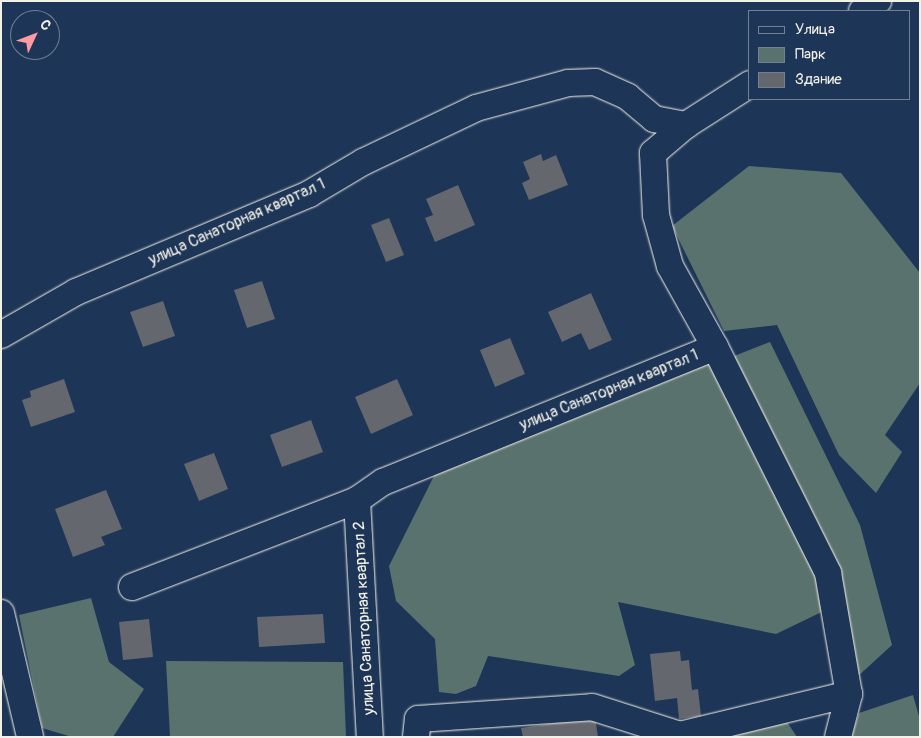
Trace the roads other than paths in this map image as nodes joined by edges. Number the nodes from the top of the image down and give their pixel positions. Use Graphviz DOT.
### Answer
graph roads {
  1 [pos="878,1"];
  2 [pos="864,10"];
  3 [pos="748,85"];
  4 [pos="686,125"];
  5 [pos="1,335"];
  6 [pos="714,346"];
  7 [pos="357,500"];
  8 [pos="132,587"];
  9 [pos="1,613"];
  10 [pos="849,694"];
  11 [pos="30,737"];
  12 [pos="370,737"];
  13 [pos="416,737"];
  14 [pos="838,737"];
  1 -- 2 [label="street"];
  3 -- 4 [label="street"];
  4 -- 5 [label="street, улица Санаторная квартал 1"];
  4 -- 6 [label="street, улица Санаторная квартал 1"];
  6 -- 7 [label="street, улица Санаторная квартал 1"];
  6 -- 10 [label="street"];
  7 -- 8 [label="street, улица Санаторная квартал 1"];
  7 -- 12 [label="street, улица Санаторная квартал 2"];
  9 -- 11 [label="street"];
  10 -- 13 [label="street"];
  10 -- 14 [label="street"];
}
